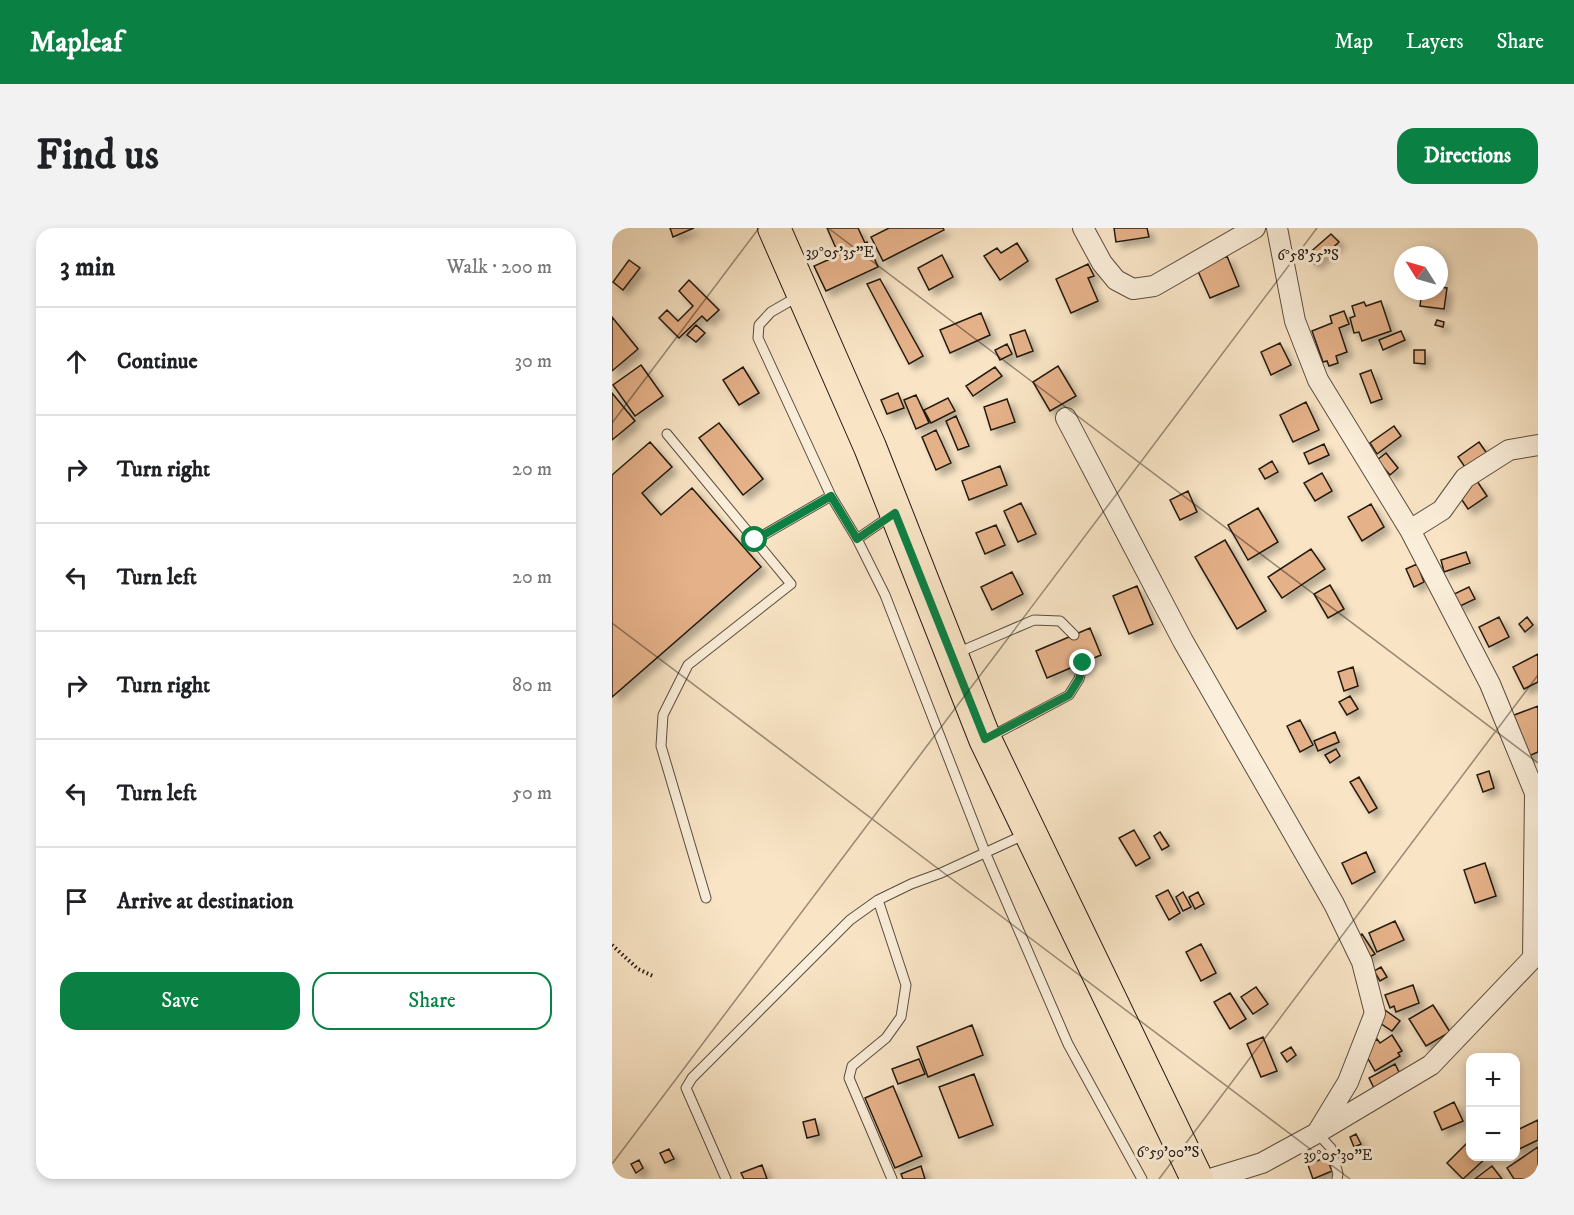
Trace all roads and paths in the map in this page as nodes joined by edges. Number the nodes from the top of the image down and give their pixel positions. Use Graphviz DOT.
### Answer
graph roads {
  1 [pos="774,228"];
  2 [pos="1083,228"];
  3 [pos="1255,228"];
  4 [pos="1277,228"];
  5 [pos="802,294"];
  6 [pos="1066,417"];
  7 [pos="667,434"];
  8 [pos="1538,445"];
  9 [pos="831,496"];
  10 [pos="895,513"];
  11 [pos="1410,530"];
  12 [pos="857,539"];
  13 [pos="755,540"];
  14 [pos="1074,635"];
  15 [pos="951,655"];
  16 [pos="1083,663"];
  17 [pos="985,739"];
  18 [pos="1030,832"];
  19 [pos="986,852"];
  20 [pos="706,898"];
  21 [pos="878,900"];
  22 [pos="612,945"];
  23 [pos="1535,957"];
  24 [pos="652,976"];
  25 [pos="1317,1133"];
  26 [pos="726,1179"];
  27 [pos="892,1179"];
  28 [pos="1142,1179"];
  29 [pos="1197,1179"];
  30 [pos="1210,1179"];
  31 [pos="1337,1179"];
  1 -- 5 [label="main road"];
  2 -- 3 [label="street"];
  4 -- 11 [label="street"];
  5 -- 9 [label="lane"];
  5 -- 10 [label="main road"];
  6 -- 25 [label="street"];
  7 -- 13 [label="lane"];
  8 -- 11 [label="street"];
  9 -- 12 [label="lane"];
  9 -- 13 [label="lane"];
  10 -- 12 [label="lane"];
  10 -- 15 [label="main road"];
  11 -- 23 [label="street"];
  12 -- 19 [label="lane"];
  13 -- 20 [label="lane"];
  14 -- 15 [label="lane"];
  15 -- 17 [label="main road"];
  16 -- 17 [label="lane"];
  17 -- 18 [label="main road"];
  18 -- 19 [label="lane"];
  18 -- 29 [label="main road"];
  19 -- 21 [label="lane"];
  19 -- 28 [label="lane"];
  21 -- 26 [label="lane"];
  21 -- 27 [label="lane"];
  22 -- 24 [label="path"];
  23 -- 25 [label="street"];
  25 -- 30 [label="street"];
  25 -- 31 [label="lane"];
}
